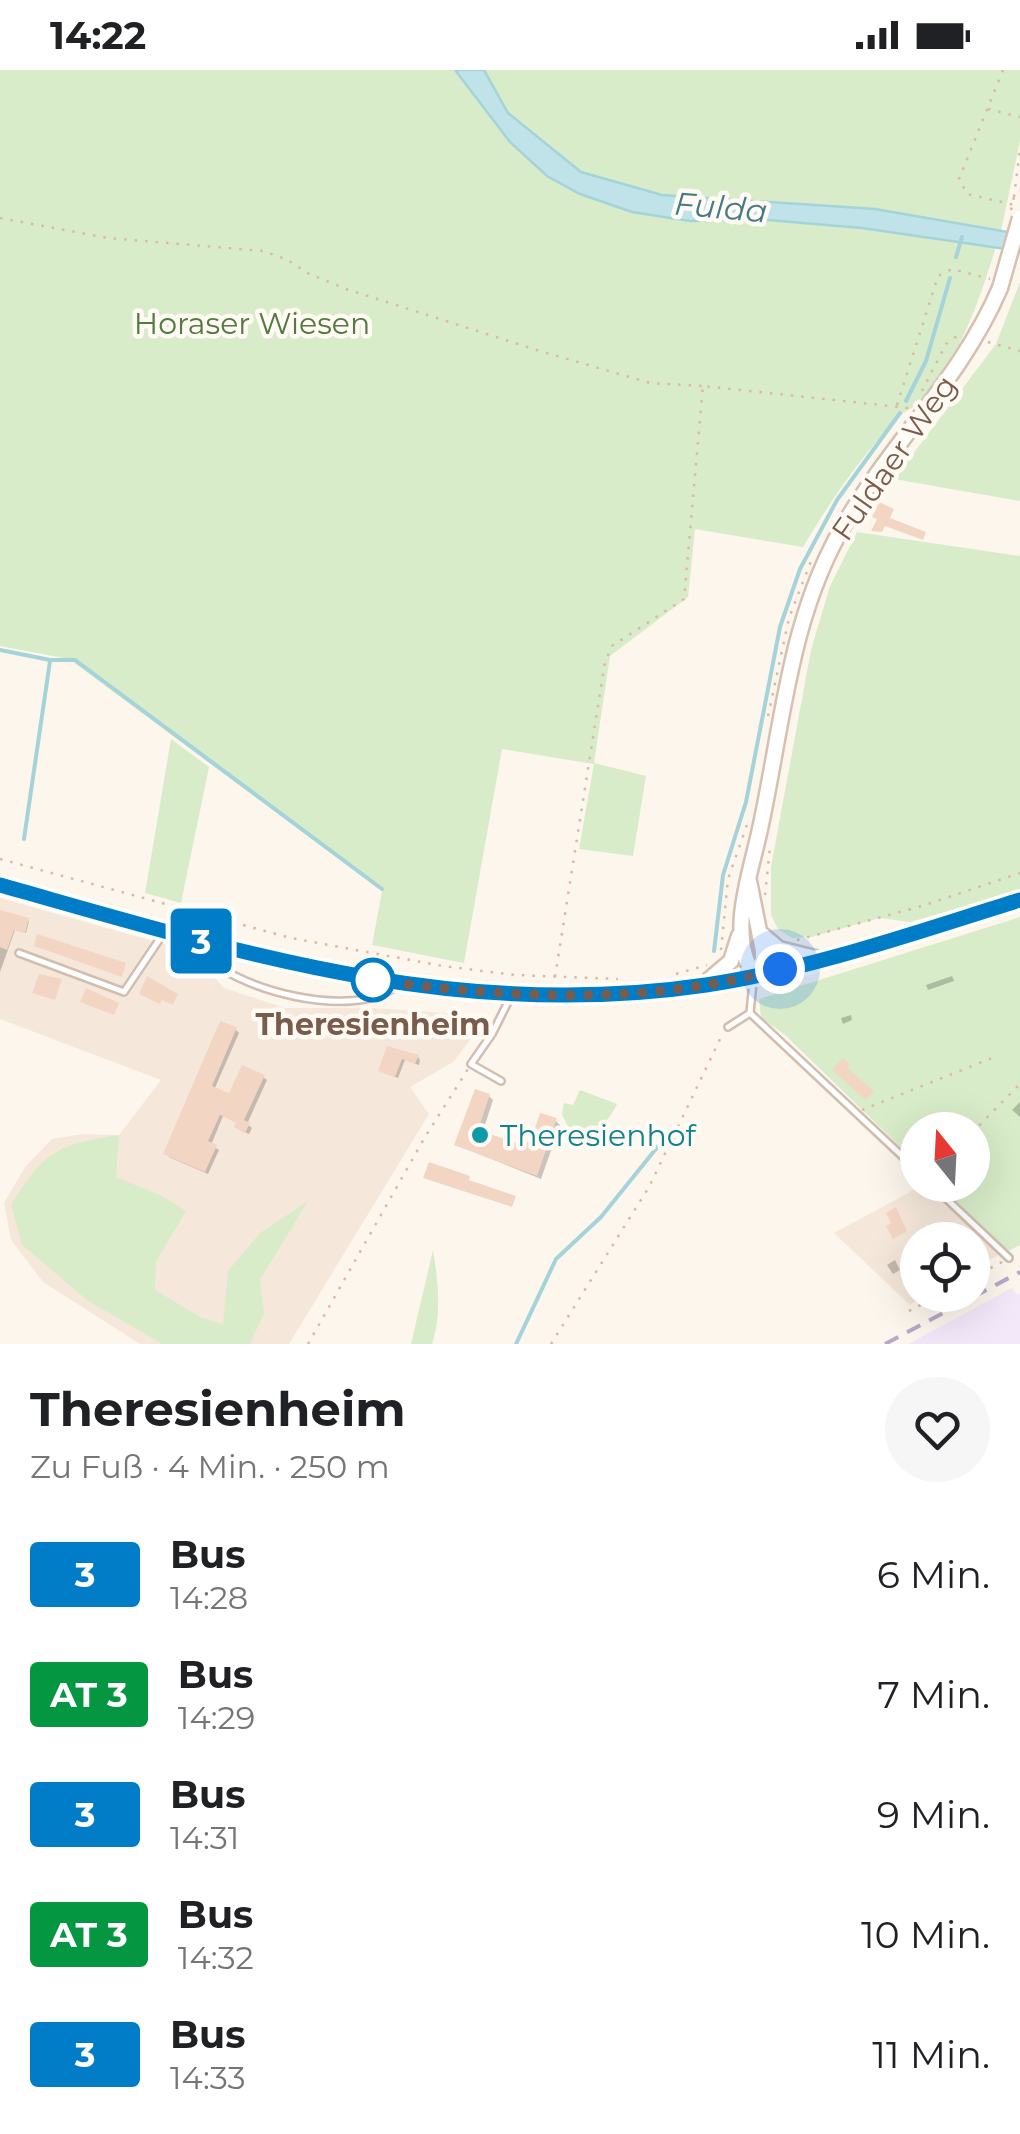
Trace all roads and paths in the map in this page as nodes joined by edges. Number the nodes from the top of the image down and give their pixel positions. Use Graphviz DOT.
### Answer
graph roads {
  1 [pos="1002,70"];
  2 [pos="987,108"];
  3 [pos="1020,118"];
  4 [pos="1020,149"];
  5 [pos="1014,197"];
  6 [pos="1020,206"];
  7 [pos="0,218"];
  8 [pos="1020,218"];
  9 [pos="1001,285"];
  10 [pos="966,333"];
  11 [pos="980,350"];
  12 [pos="1020,351"];
  13 [pos="704,386"];
  14 [pos="919,396"];
  15 [pos="897,404"];
  16 [pos="911,408"];
  17 [pos="770,843"];
  18 [pos="0,859"];
  19 [pos="1020,873"];
  20 [pos="749,881"];
  21 [pos="0,884"];
  22 [pos="1020,900"];
  23 [pos="764,904"];
  24 [pos="742,926"];
  25 [pos="165,931"];
  26 [pos="759,932"];
  27 [pos="791,940"];
  28 [pos="200,941"];
  29 [pos="19,954"];
  30 [pos="818,959"];
  31 [pos="714,963"];
  32 [pos="666,975"];
  33 [pos="755,976"];
  34 [pos="555,977"];
  35 [pos="630,980"];
  36 [pos="399,984"];
  37 [pos="703,985"];
  38 [pos="512,995"];
  39 [pos="750,1013"];
  40 [pos="728,1027"];
  41 [pos="996,1056"];
  42 [pos="472,1064"];
  43 [pos="500,1081"];
  44 [pos="1020,1084"];
  45 [pos="856,1113"];
  46 [pos="990,1115"];
  47 [pos="900,1154"];
  48 [pos="950,1202"];
  49 [pos="1009,1258"];
  50 [pos="990,1268"];
  51 [pos="308,1344"];
  52 [pos="551,1344"];
  1 -- 2 [label="path"];
  2 -- 3 [label="path"];
  2 -- 6 [label="path"];
  4 -- 5 [label="path"];
  7 -- 13 [label="path"];
  8 -- 9 [label="main road, Fuldaer Weg, bridge"];
  9 -- 15 [label="path"];
  9 -- 20 [label="main road, Fuldaer Weg"];
  10 -- 14 [label="path"];
  11 -- 12 [label="path"];
  13 -- 15 [label="path"];
  13 -- 34 [label="path"];
  15 -- 16 [label="path"];
  17 -- 23 [label="path"];
  18 -- 34 [label="path"];
  19 -- 27 [label="path"];
  20 -- 24 [label="main road, Fuldaer Weg"];
  20 -- 26 [label="main road, Fuldaer Weg"];
  21 -- 25 [label="main road"];
  22 -- 30 [label="main road"];
  24 -- 33 [label="main road, Fuldaer Weg"];
  24 -- 37 [label="main road"];
  25 -- 28 [label="main road"];
  25 -- 29 [label="lane"];
  26 -- 30 [label="main road"];
  26 -- 33 [label="main road, Fuldaer Weg"];
  28 -- 36 [label="main road"];
  28 -- 36 [label="lane"];
  30 -- 33 [label="main road"];
  31 -- 32 [label="path"];
  33 -- 37 [label="main road"];
  33 -- 39 [label="lane"];
  34 -- 35 [label="path"];
  36 -- 38 [label="main road"];
  37 -- 38 [label="main road"];
  38 -- 42 [label="lane"];
  39 -- 40 [label="lane"];
  39 -- 45 [label="lane"];
  40 -- 52 [label="path"];
  41 -- 45 [label="path"];
  42 -- 43 [label="lane"];
  42 -- 51 [label="path"];
  44 -- 46 [label="path"];
  45 -- 47 [label="lane"];
  48 -- 49 [label="lane"];
  49 -- 50 [label="path"];
}
